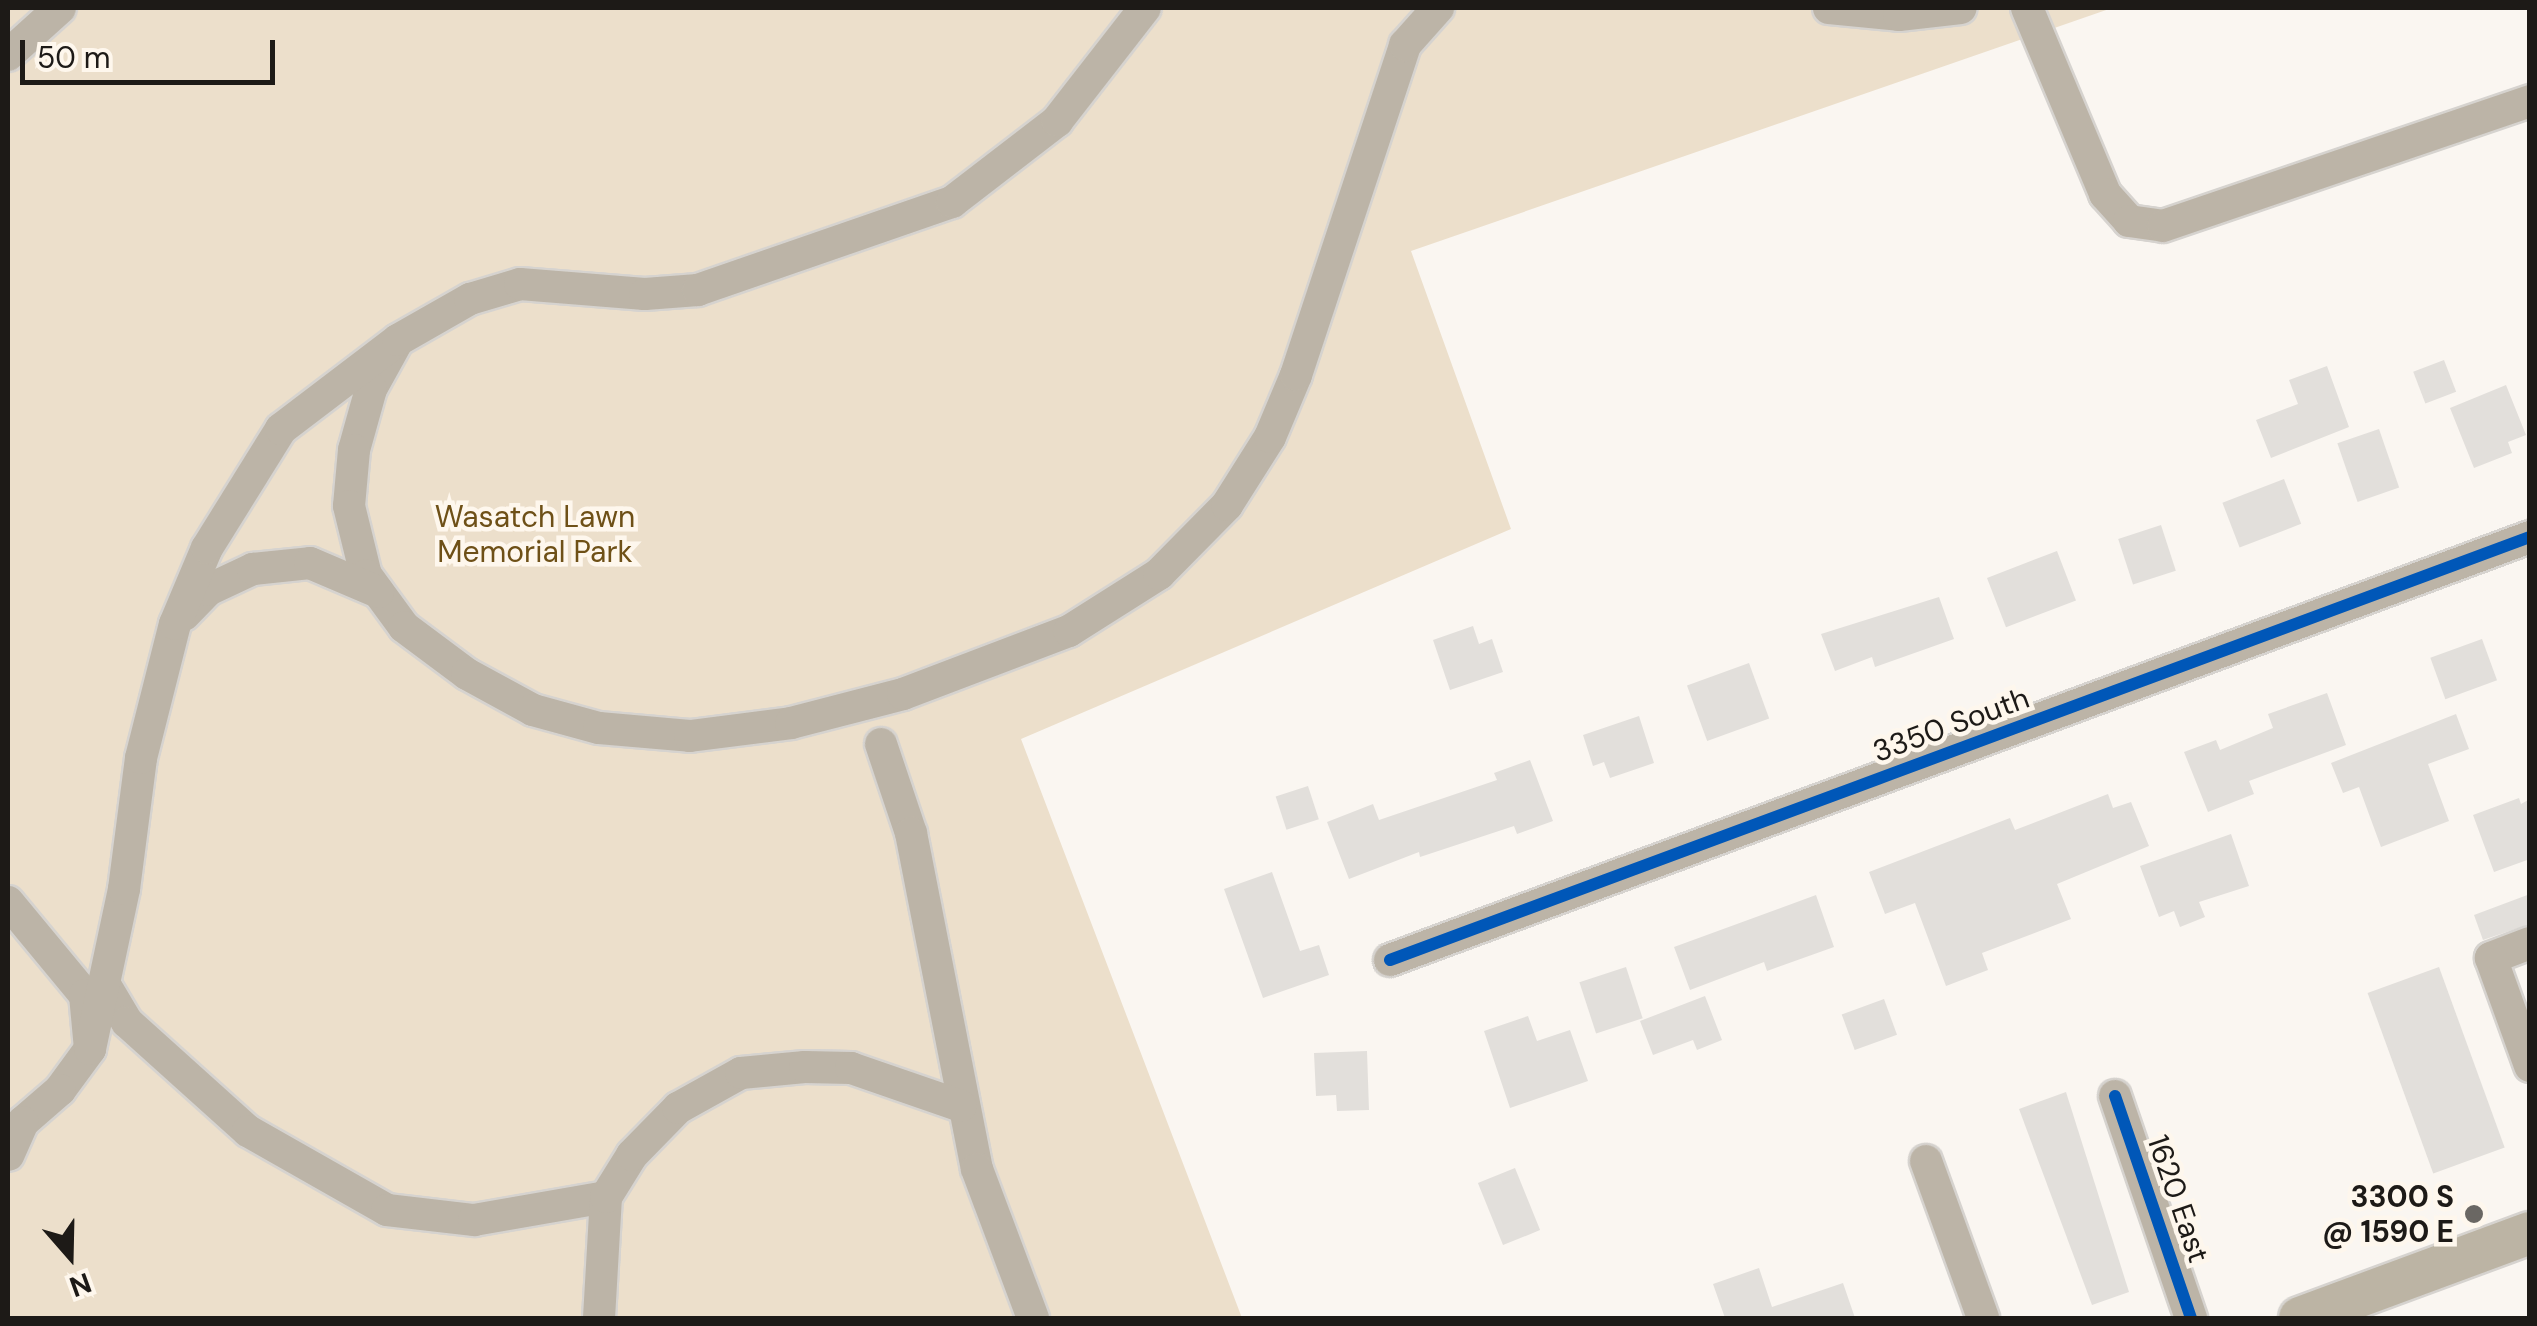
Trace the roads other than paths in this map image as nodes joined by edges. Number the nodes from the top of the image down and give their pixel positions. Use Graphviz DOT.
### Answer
graph roads {
  1 [pos="60,8"];
  2 [pos="1146,8"];
  3 [pos="1438,8"];
  4 [pos="1829,8"];
  5 [pos="1961,8"];
  6 [pos="2028,8"];
  7 [pos="8,55"];
  8 [pos="2530,100"];
  9 [pos="398,340"];
  10 [pos="2526,547"];
  11 [pos="378,592"];
  12 [pos="175,624"];
  13 [pos="881,744"];
  14 [pos="8,902"];
  15 [pos="2530,943"];
  16 [pos="1390,960"];
  17 [pos="105,985"];
  18 [pos="90,1049"];
  19 [pos="2530,1066"];
  20 [pos="2116,1096"];
  21 [pos="961,1106"];
  22 [pos="15,1124"];
  23 [pos="8,1155"];
  24 [pos="1926,1161"];
  25 [pos="606,1197"];
  26 [pos="2530,1234"];
  27 [pos="599,1318"];
  28 [pos="1032,1318"];
  29 [pos="1983,1318"];
  30 [pos="2192,1318"];
  31 [pos="2300,1318"];
  1 -- 7 [label="street"];
  2 -- 9 [label="street"];
  3 -- 11 [label="street"];
  4 -- 5 [label="street"];
  6 -- 8 [label="street"];
  9 -- 11 [label="street"];
  9 -- 12 [label="street"];
  10 -- 16 [label="street, 3350 South"];
  11 -- 12 [label="street"];
  12 -- 17 [label="street"];
  13 -- 21 [label="street"];
  14 -- 18 [label="street"];
  15 -- 19 [label="street"];
  17 -- 18 [label="street"];
  17 -- 25 [label="street"];
  18 -- 22 [label="street"];
  20 -- 30 [label="street, 1620 East"];
  21 -- 25 [label="street"];
  21 -- 28 [label="street"];
  22 -- 23 [label="street"];
  24 -- 29 [label="street"];
  25 -- 27 [label="street"];
  26 -- 31 [label="main road"];
}
